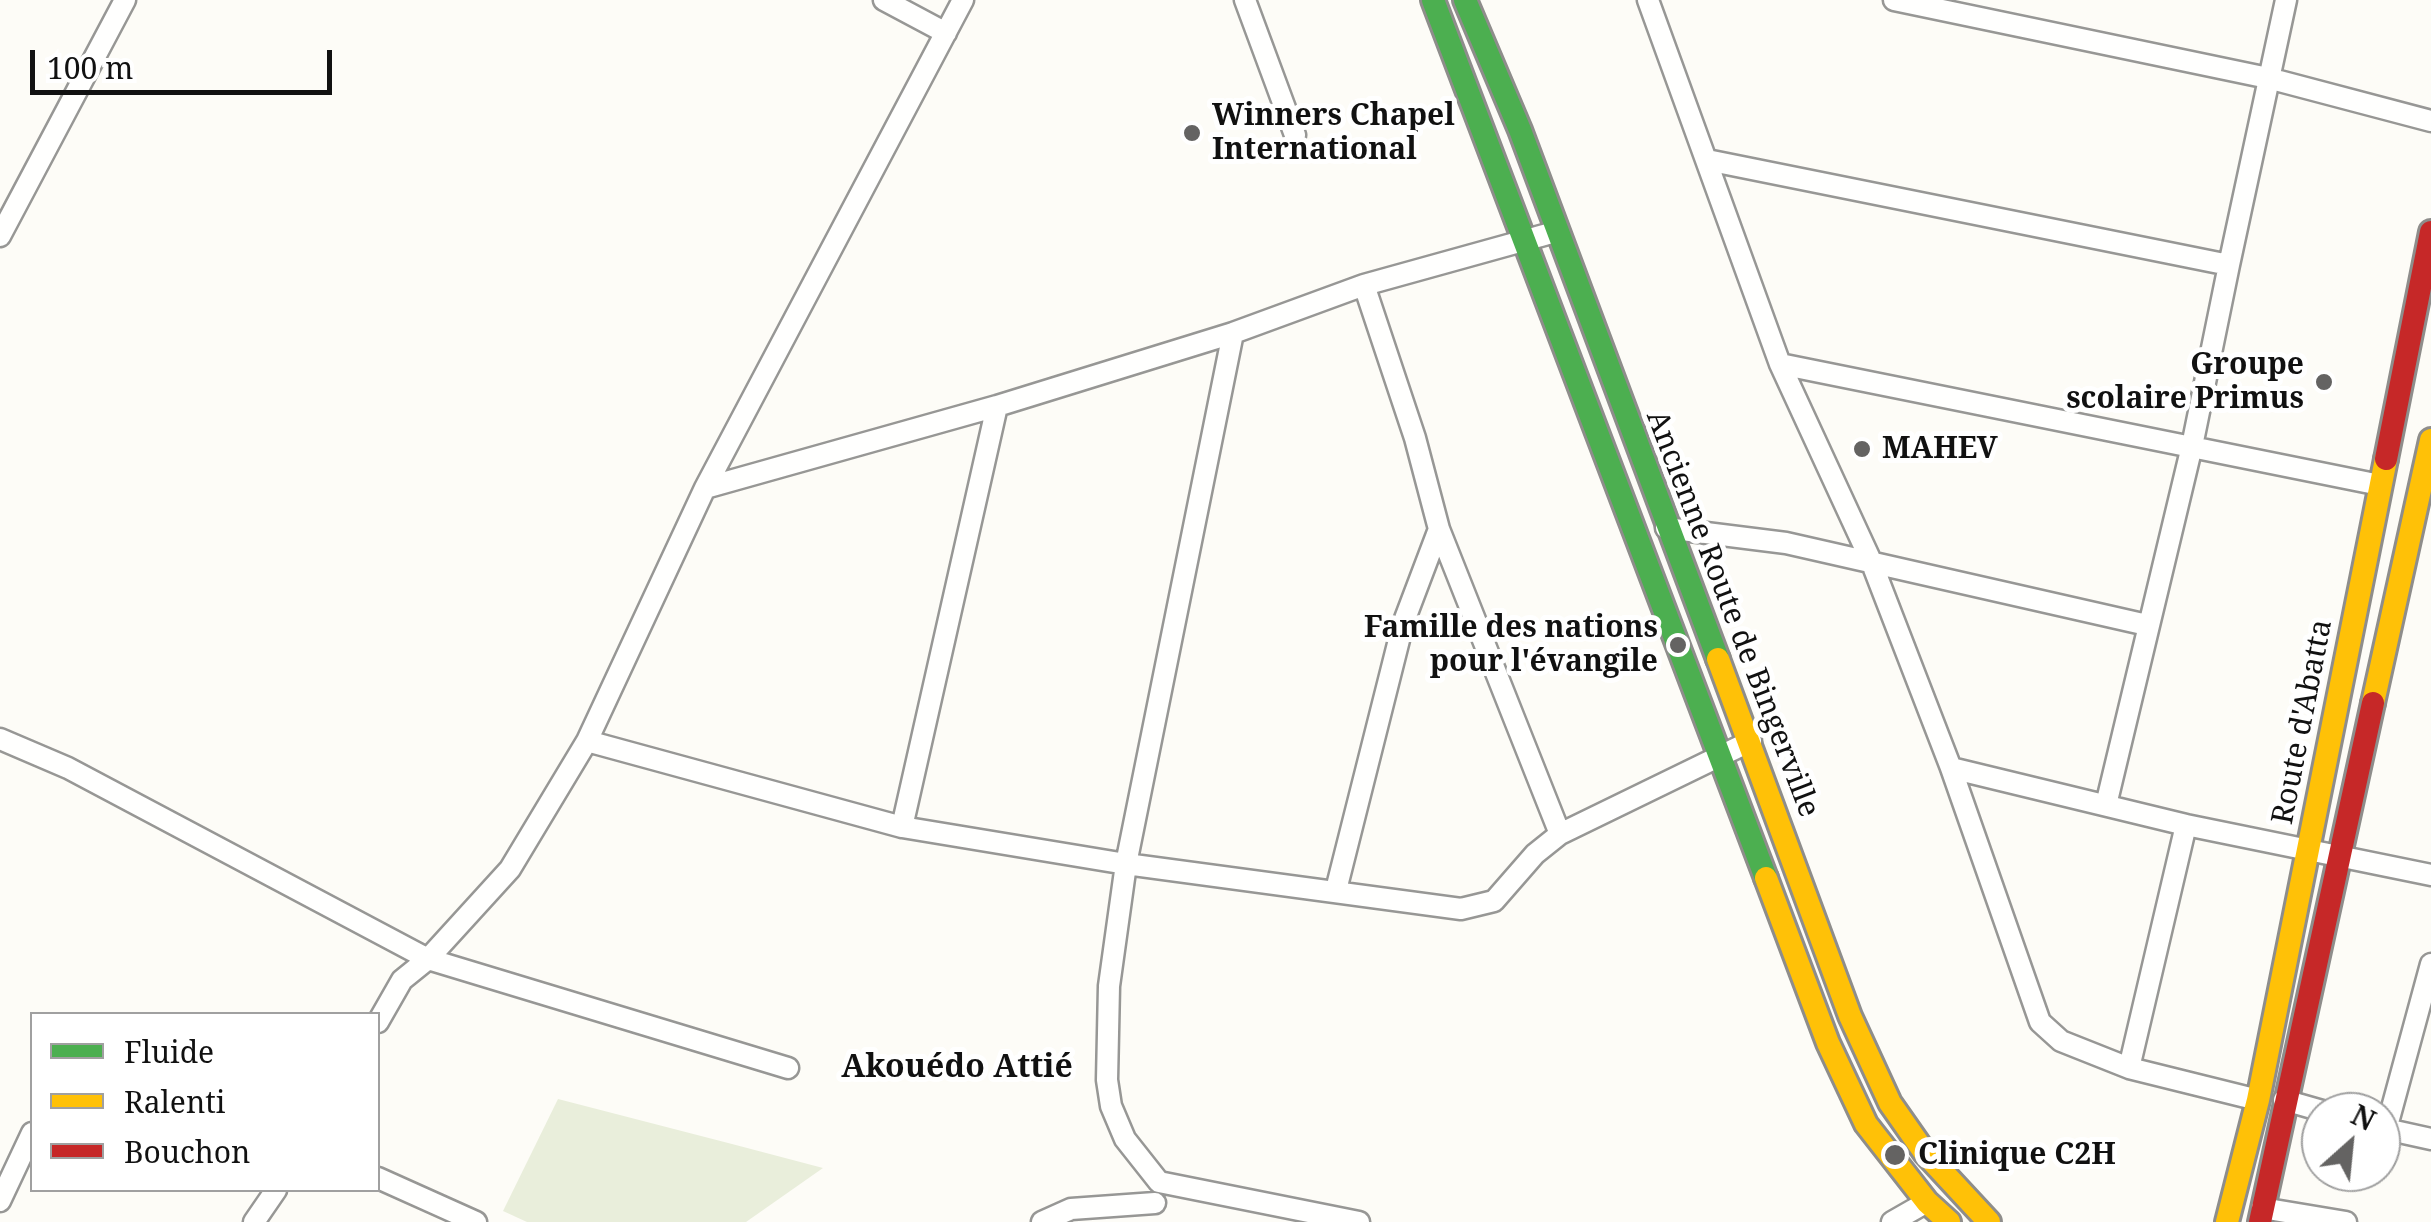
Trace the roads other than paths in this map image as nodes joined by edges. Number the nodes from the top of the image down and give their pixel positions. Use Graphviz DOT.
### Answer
graph roads {
  1 [pos="125,0"];
  2 [pos="884,0"];
  3 [pos="963,0"];
  4 [pos="1245,0"];
  5 [pos="1433,0"];
  6 [pos="1465,0"];
  7 [pos="1648,0"];
  8 [pos="1894,0"];
  9 [pos="2286,0"];
  10 [pos="946,33"];
  11 [pos="2268,78"];
  12 [pos="2431,121"];
  13 [pos="1294,135"];
  14 [pos="1707,160"];
  15 [pos="1555,232"];
  16 [pos="2431,232"];
  17 [pos="0,236"];
  18 [pos="1525,240"];
  19 [pos="2229,265"];
  20 [pos="1364,286"];
  21 [pos="1233,334"];
  22 [pos="1780,364"];
  23 [pos="998,406"];
  24 [pos="2431,440"];
  25 [pos="2192,446"];
  26 [pos="2380,485"];
  27 [pos="705,488"];
  28 [pos="1666,528"];
  29 [pos="1439,529"];
  30 [pos="1871,561"];
  31 [pos="2148,625"];
  32 [pos="0,739"];
  33 [pos="587,741"];
  34 [pos="1751,741"];
  35 [pos="1718,754"];
  36 [pos="1951,768"];
  37 [pos="2106,804"];
  38 [pos="2186,825"];
  39 [pos="902,827"];
  40 [pos="1560,834"];
  41 [pos="2308,850"];
  42 [pos="2338,856"];
  43 [pos="1126,864"];
  44 [pos="2431,875"];
  45 [pos="1336,890"];
  46 [pos="428,960"];
  47 [pos="2431,964"];
  48 [pos="380,1018"];
  49 [pos="788,1068"];
  50 [pos="2130,1068"];
  51 [pos="2394,1092"];
  52 [pos="2258,1100"];
  53 [pos="2284,1100"];
  54 [pos="2301,1105"];
  55 [pos="2401,1133"];
  56 [pos="30,1137"];
  57 [pos="2431,1139"];
  58 [pos="380,1179"];
  59 [pos="275,1192"];
  60 [pos="0,1201"];
  61 [pos="1155,1202"];
  62 [pos="1927,1202"];
  63 [pos="2261,1215"];
  64 [pos="470,1221"];
  65 [pos="254,1222"];
  66 [pos="1042,1222"];
  67 [pos="1359,1222"];
  68 [pos="1892,1222"];
  69 [pos="1948,1222"];
  70 [pos="1989,1222"];
  71 [pos="2227,1222"];
  72 [pos="2346,1222"];
  1 -- 17 [label="street"];
  2 -- 10 [label="street"];
  3 -- 10 [label="street"];
  4 -- 13 [label="street"];
  5 -- 18 [label="street, Ancienne Route de Bingerville"];
  6 -- 15 [label="street, Ancienne Route de Bingerville"];
  7 -- 14 [label="street"];
  8 -- 11 [label="street"];
  9 -- 11 [label="street"];
  10 -- 27 [label="street"];
  11 -- 12 [label="street"];
  11 -- 19 [label="street"];
  14 -- 19 [label="street"];
  14 -- 22 [label="street"];
  15 -- 18 [label="street"];
  15 -- 28 [label="street, Ancienne Route de Bingerville"];
  16 -- 26 [label="street, Route d'Abatta"];
  18 -- 20 [label="street"];
  18 -- 35 [label="street, Ancienne Route de Bingerville"];
  19 -- 25 [label="street"];
  20 -- 21 [label="street"];
  20 -- 29 [label="street"];
  21 -- 23 [label="street"];
  21 -- 43 [label="street"];
  22 -- 25 [label="street"];
  22 -- 30 [label="street"];
  23 -- 27 [label="street"];
  23 -- 39 [label="street"];
  24 -- 42 [label="street, Route d'Abatta"];
  25 -- 26 [label="street"];
  25 -- 31 [label="street"];
  26 -- 41 [label="street, Route d'Abatta"];
  27 -- 33 [label="street"];
  28 -- 30 [label="street"];
  28 -- 34 [label="street, Ancienne Route de Bingerville"];
  29 -- 40 [label="street"];
  29 -- 45 [label="street"];
  30 -- 31 [label="street"];
  30 -- 36 [label="street"];
  31 -- 37 [label="street"];
  32 -- 46 [label="street"];
  33 -- 39 [label="street"];
  33 -- 46 [label="street"];
  34 -- 35 [label="street"];
  34 -- 70 [label="street, Ancienne Route de Bingerville"];
  35 -- 40 [label="street"];
  35 -- 62 [label="street, Ancienne Route de Bingerville"];
  36 -- 37 [label="street"];
  36 -- 50 [label="street"];
  37 -- 38 [label="street"];
  38 -- 41 [label="street"];
  38 -- 50 [label="street"];
  39 -- 43 [label="street"];
  40 -- 45 [label="street"];
  41 -- 42 [label="street"];
  41 -- 52 [label="street, Route d'Abatta"];
  42 -- 44 [label="street"];
  42 -- 53 [label="street, Route d'Abatta"];
  43 -- 45 [label="street"];
  43 -- 61 [label="street"];
  46 -- 48 [label="street"];
  46 -- 49 [label="street"];
  47 -- 51 [label="street"];
  50 -- 52 [label="street"];
  52 -- 71 [label="street, Route d'Abatta"];
  53 -- 54 [label="street"];
  53 -- 63 [label="street, Route d'Abatta"];
  55 -- 57 [label="street"];
  56 -- 60 [label="street"];
  58 -- 64 [label="street"];
  59 -- 65 [label="street"];
  61 -- 66 [label="street"];
  61 -- 67 [label="street"];
  62 -- 68 [label="street"];
  62 -- 69 [label="street, Ancienne Route de Bingerville"];
  63 -- 72 [label="street"];
}
